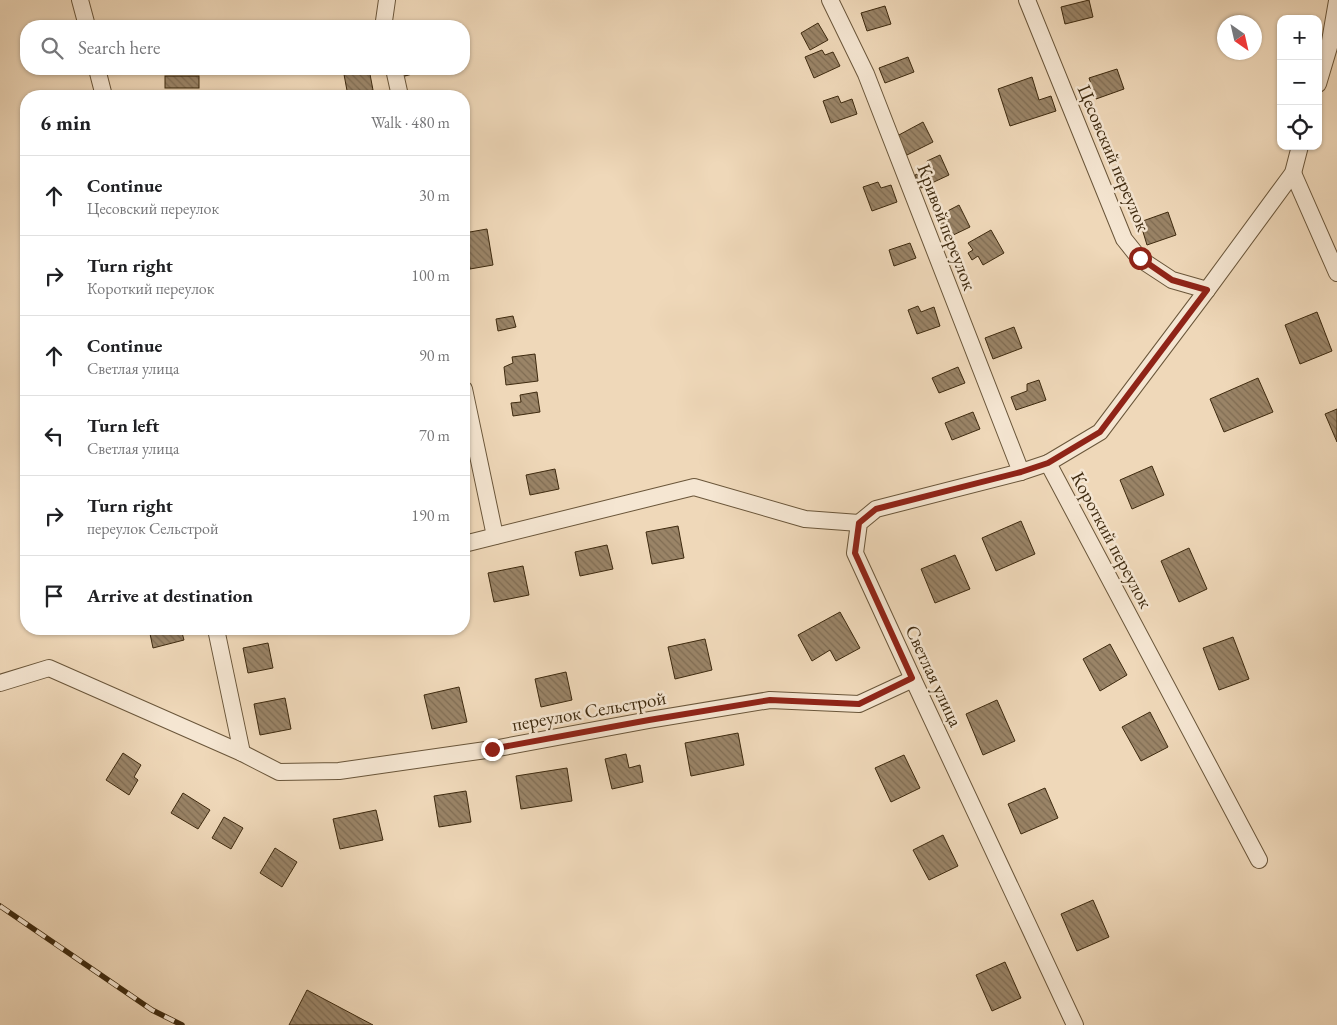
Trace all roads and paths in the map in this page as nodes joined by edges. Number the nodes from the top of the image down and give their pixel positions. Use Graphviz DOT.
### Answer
graph roads {
  1 [pos="80,0"];
  2 [pos="387,0"];
  3 [pos="830,0"];
  4 [pos="1027,0"];
  5 [pos="1337,1"];
  6 [pos="85,20"];
  7 [pos="384,20"];
  8 [pos="1322,71"];
  9 [pos="99,75"];
  10 [pos="395,75"];
  11 [pos="102,90"];
  12 [pos="399,90"];
  13 [pos="1299,150"];
  14 [pos="1293,173"];
  15 [pos="1337,273"];
  16 [pos="1207,290"];
  17 [pos="470,417"];
  18 [pos="1048,463"];
  19 [pos="1021,472"];
  20 [pos="859,523"];
  21 [pos="495,536"];
  22 [pos="470,542"];
  23 [pos="217,635"];
  24 [pos="912,678"];
  25 [pos="0,683"];
  26 [pos="242,753"];
  27 [pos="1259,860"];
  28 [pos="1075,1025"];
  1 -- 6 [label="street"];
  2 -- 7 [label="street"];
  3 -- 19 [label="street, Кривой переулок"];
  4 -- 16 [label="street, Цесовский переулок"];
  5 -- 8 [label="street"];
  9 -- 11 [label="street"];
  10 -- 12 [label="street"];
  13 -- 14 [label="street"];
  14 -- 15 [label="street"];
  14 -- 16 [label="street, Короткий переулок"];
  16 -- 18 [label="street, Короткий переулок"];
  17 -- 21 [label="street"];
  18 -- 19 [label="street"];
  18 -- 27 [label="street, Короткий переулок"];
  19 -- 20 [label="street"];
  20 -- 21 [label="street"];
  20 -- 24 [label="street, Светлая улица"];
  21 -- 22 [label="street"];
  23 -- 26 [label="street"];
  24 -- 26 [label="street, переулок Сельстрой"];
  24 -- 28 [label="street, Светлая улица"];
  25 -- 26 [label="street, переулок Сельстрой"];
}
